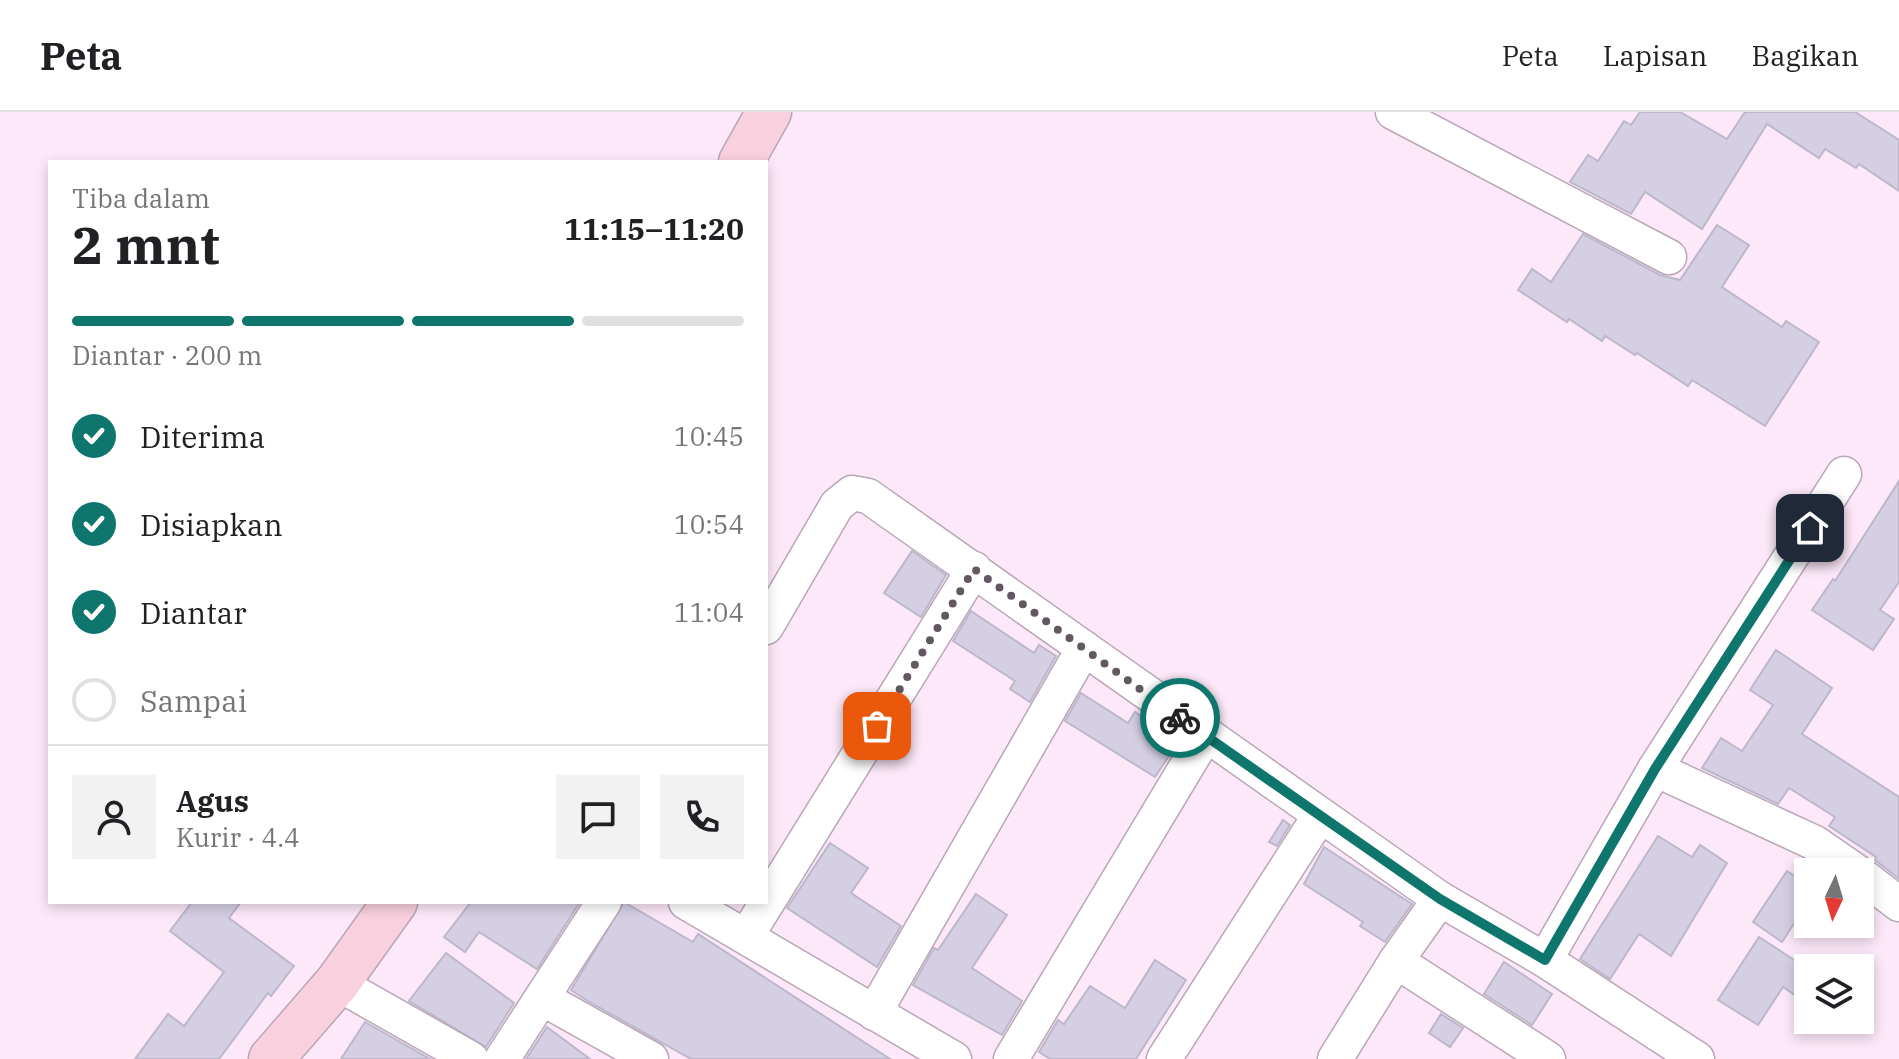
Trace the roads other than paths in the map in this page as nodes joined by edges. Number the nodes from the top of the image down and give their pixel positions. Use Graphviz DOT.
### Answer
graph roads {
  1 [pos="769,112"];
  2 [pos="1393,112"];
  3 [pos="742,160"];
  4 [pos="1669,257"];
  5 [pos="1844,474"];
  6 [pos="974,569"];
  7 [pos="768,624"];
  8 [pos="1084,648"];
  9 [pos="1205,736"];
  10 [pos="1655,769"];
  11 [pos="1319,817"];
  12 [pos="1836,858"];
  13 [pos="1874,885"];
  14 [pos="1440,899"];
  15 [pos="768,901"];
  16 [pos="394,904"];
  17 [pos="603,904"];
  18 [pos="690,904"];
  19 [pos="766,904"];
  20 [pos="1899,904"];
  21 [pos="747,935"];
  22 [pos="1545,960"];
  23 [pos="1396,961"];
  24 [pos="337,983"];
  25 [pos="542,998"];
  26 [pos="874,1013"];
  27 [pos="1350,1054"];
  28 [pos="271,1059"];
  29 [pos="471,1059"];
  30 [pos="502,1059"];
  31 [pos="651,1059"];
  32 [pos="954,1059"];
  33 [pos="1011,1059"];
  34 [pos="1164,1059"];
  35 [pos="1548,1059"];
  36 [pos="1697,1059"];
  1 -- 3 [label="main road"];
  2 -- 4 [label="street"];
  5 -- 10 [label="street"];
  6 -- 7 [label="street"];
  6 -- 8 [label="street"];
  6 -- 15 [label="street"];
  8 -- 9 [label="street"];
  8 -- 26 [label="street"];
  9 -- 11 [label="street"];
  9 -- 33 [label="street"];
  10 -- 12 [label="street"];
  10 -- 22 [label="street"];
  11 -- 14 [label="street"];
  11 -- 34 [label="street"];
  13 -- 20 [label="street"];
  14 -- 22 [label="street"];
  14 -- 23 [label="street"];
  16 -- 24 [label="main road"];
  17 -- 25 [label="street"];
  18 -- 21 [label="street"];
  19 -- 21 [label="street"];
  21 -- 26 [label="street"];
  22 -- 36 [label="street"];
  23 -- 27 [label="street"];
  23 -- 35 [label="street"];
  24 -- 28 [label="main road"];
  24 -- 29 [label="street"];
  25 -- 30 [label="street"];
  25 -- 31 [label="street"];
  26 -- 32 [label="street"];
}
